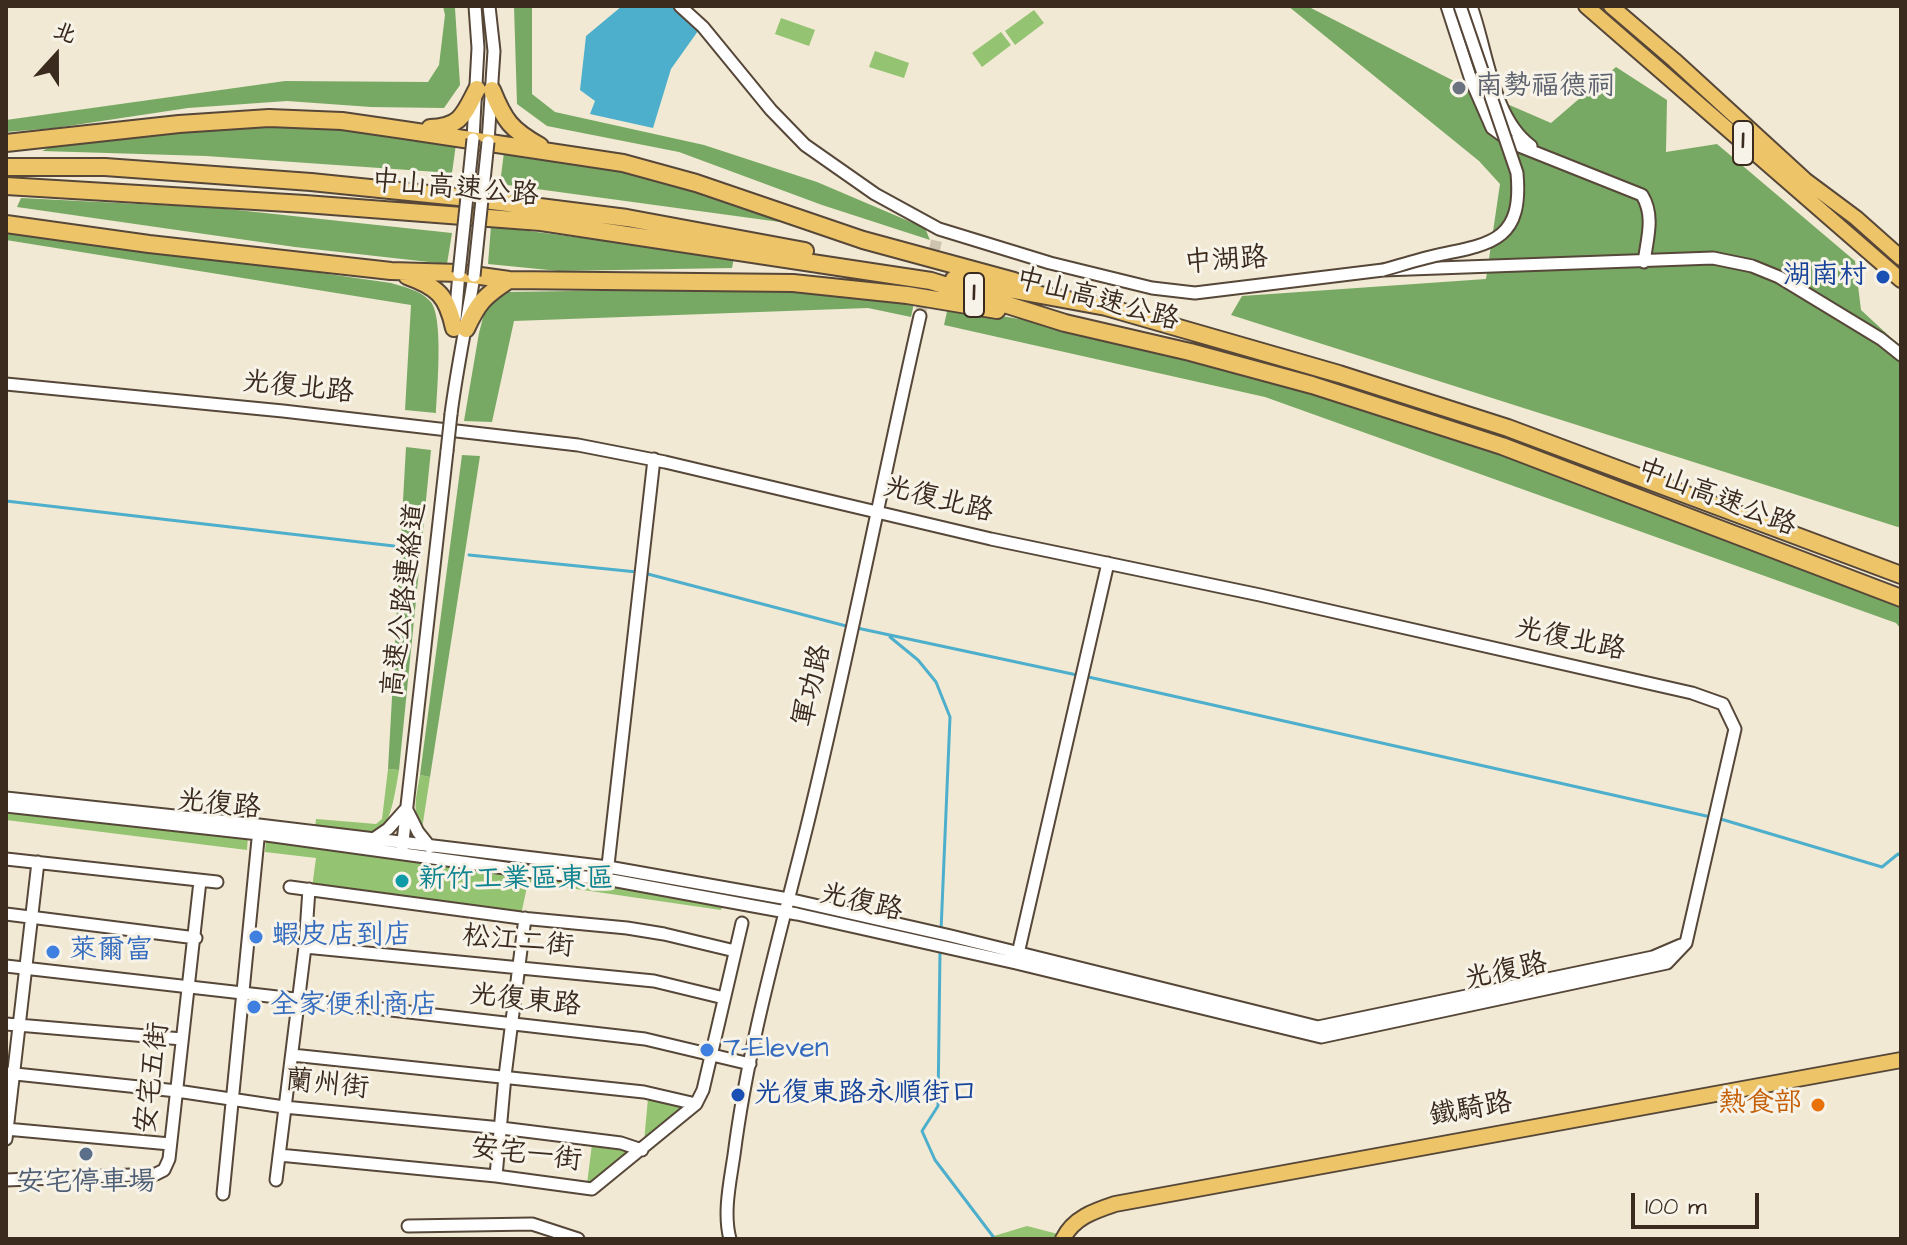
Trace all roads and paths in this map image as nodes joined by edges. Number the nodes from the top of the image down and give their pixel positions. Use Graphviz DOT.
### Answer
graph roads {
  1 [pos="475,6"];
  2 [pos="489,6"];
  3 [pos="680,6"];
  4 [pos="1447,6"];
  5 [pos="1460,6"];
  6 [pos="1471,6"];
  7 [pos="1586,6"];
  8 [pos="1611,6"];
  9 [pos="485,90"];
  10 [pos="404,130"];
  11 [pos="480,141"];
  12 [pos="6,143"];
  13 [pos="548,151"];
  14 [pos="1541,154"];
  15 [pos="6,167"];
  16 [pos="6,186"];
  17 [pos="6,224"];
  18 [pos="1901,258"];
  19 [pos="1644,262"];
  20 [pos="1383,270"];
  21 [pos="391,271"];
  22 [pos="466,275"];
  23 [pos="509,280"];
  24 [pos="1901,280"];
  25 [pos="1106,307"];
  26 [pos="920,316"];
  27 [pos="1065,323"];
  28 [pos="460,329"];
  29 [pos="1901,355"];
  30 [pos="6,384"];
  31 [pos="654,459"];
  32 [pos="876,510"];
  33 [pos="1108,563"];
  34 [pos="1901,575"];
  35 [pos="1901,598"];
  36 [pos="6,798"];
  37 [pos="6,806"];
  38 [pos="406,808"];
  39 [pos="1714,827"];
  40 [pos="259,829"];
  41 [pos="372,840"];
  42 [pos="430,847"];
  43 [pos="402,849"];
  44 [pos="6,859"];
  45 [pos="38,862"];
  46 [pos="607,873"];
  47 [pos="200,881"];
  48 [pos="217,882"];
  49 [pos="290,887"];
  50 [pos="309,889"];
  51 [pos="786,905"];
  52 [pos="6,914"];
  53 [pos="32,917"];
  54 [pos="525,918"];
  55 [pos="742,923"];
  56 [pos="196,938"];
  57 [pos="305,947"];
  58 [pos="735,951"];
  59 [pos="1017,957"];
  60 [pos="6,966"];
  61 [pos="518,967"];
  62 [pos="26,968"];
  63 [pos="189,987"];
  64 [pos="243,994"];
  65 [pos="724,998"];
  66 [pos="298,999"];
  67 [pos="12,1024"];
  68 [pos="511,1025"];
  69 [pos="182,1039"];
  70 [pos="292,1055"];
  71 [pos="711,1055"];
  72 [pos="1901,1060"];
  73 [pos="750,1064"];
  74 [pos="10,1074"];
  75 [pos="505,1076"];
  76 [pos="177,1091"];
  77 [pos="231,1098"];
  78 [pos="696,1104"];
  79 [pos="284,1107"];
  80 [pos="501,1128"];
  81 [pos="6,1129"];
  82 [pos="6,1139"];
  83 [pos="170,1144"];
  84 [pos="642,1150"];
  85 [pos="279,1155"];
  86 [pos="496,1176"];
  87 [pos="6,1180"];
  88 [pos="276,1180"];
  89 [pos="223,1194"];
  90 [pos="408,1226"];
  91 [pos="578,1239"];
  92 [pos="730,1239"];
  93 [pos="1063,1239"];
  1 -- 9 [label="street, 高速公路連絡道"];
  2 -- 9 [label="street, 高速公路連絡道"];
  3 -- 20 [label="street, 中湖路"];
  4 -- 14 [label="street"];
  5 -- 20 [label="street, bridge"];
  6 -- 14 [label="street"];
  7 -- 24 [label="main road, 1"];
  8 -- 18 [label="main road, 1"];
  9 -- 10 [label="highway"];
  9 -- 11 [label="street, 高速公路連絡道"];
  9 -- 13 [label="highway"];
  10 -- 11 [label="highway"];
  10 -- 12 [label="highway"];
  11 -- 13 [label="highway"];
  11 -- 22 [label="street, 高速公路連絡道, bridge"];
  13 -- 25 [label="highway"];
  14 -- 19 [label="street"];
  15 -- 25 [label="highway, 中山高速公路 / 1"];
  16 -- 27 [label="highway, 中山高速公路 / 1"];
  17 -- 21 [label="highway"];
  19 -- 20 [label="street, 中湖路"];
  19 -- 29 [label="street, 中湖路"];
  21 -- 22 [label="highway"];
  21 -- 28 [label="highway"];
  22 -- 23 [label="highway"];
  22 -- 28 [label="street, 高速公路連絡道"];
  23 -- 27 [label="highway"];
  23 -- 28 [label="highway"];
  25 -- 34 [label="highway, 中山高速公路 / 1"];
  26 -- 32 [label="street, 軍功路"];
  27 -- 35 [label="highway, 中山高速公路 / 1"];
  28 -- 38 [label="street, 高速公路連絡道, bridge"];
  30 -- 31 [label="street, 光復北路"];
  31 -- 32 [label="street, 光復北路"];
  31 -- 46 [label="street"];
  32 -- 33 [label="street, 光復北路"];
  32 -- 51 [label="street, 軍功路"];
  33 -- 39 [label="street, 光復北路"];
  33 -- 59 [label="street"];
  36 -- 40 [label="street, 光復路"];
  37 -- 40 [label="street, 光復路"];
  38 -- 41 [label="street"];
  38 -- 42 [label="street"];
  38 -- 43 [label="street, 高速公路連絡道"];
  39 -- 59 [label="street, 光復路"];
  40 -- 41 [label="street, 光復路"];
  40 -- 43 [label="street, 光復路"];
  40 -- 64 [label="street"];
  41 -- 43 [label="street, 光復路"];
  42 -- 43 [label="street, 光復路"];
  42 -- 46 [label="street, 光復路"];
  43 -- 46 [label="street, 光復路"];
  44 -- 45 [label="street"];
  45 -- 47 [label="street"];
  45 -- 53 [label="street"];
  46 -- 51 [label="street, 光復路"];
  47 -- 48 [label="street"];
  47 -- 56 [label="street, 安宅五街"];
  49 -- 50 [label="street"];
  50 -- 54 [label="street"];
  50 -- 57 [label="street"];
  51 -- 59 [label="street, 光復路"];
  51 -- 73 [label="street, 軍功路"];
  52 -- 53 [label="street"];
  53 -- 56 [label="street"];
  53 -- 62 [label="street"];
  54 -- 58 [label="street"];
  54 -- 61 [label="street"];
  55 -- 58 [label="street"];
  56 -- 63 [label="street, 安宅五街"];
  57 -- 61 [label="street, 松江二街"];
  57 -- 66 [label="street"];
  58 -- 65 [label="street"];
  60 -- 62 [label="street, 光復東路"];
  61 -- 65 [label="street, 松江二街"];
  61 -- 68 [label="street"];
  62 -- 63 [label="street, 光復東路"];
  62 -- 67 [label="street"];
  63 -- 64 [label="street, 光復東路"];
  63 -- 69 [label="street, 安宅五街"];
  64 -- 66 [label="street, 光復東路"];
  64 -- 77 [label="street"];
  65 -- 71 [label="street"];
  66 -- 68 [label="street, 光復東路"];
  66 -- 70 [label="street"];
  67 -- 69 [label="street"];
  67 -- 74 [label="street"];
  68 -- 71 [label="street, 光復東路"];
  68 -- 75 [label="street"];
  69 -- 76 [label="street, 安宅五街"];
  70 -- 75 [label="street"];
  70 -- 79 [label="street"];
  71 -- 73 [label="street, 光復東路"];
  71 -- 78 [label="street"];
  72 -- 93 [label="main road, 鐵騎路"];
  73 -- 92 [label="street, 軍功路"];
  74 -- 76 [label="street, 蘭州街"];
  74 -- 81 [label="street"];
  75 -- 78 [label="street"];
  75 -- 80 [label="street"];
  76 -- 77 [label="street, 蘭州街"];
  76 -- 83 [label="street, 安宅五街"];
  77 -- 79 [label="street, 蘭州街"];
  77 -- 89 [label="street"];
  78 -- 84 [label="street, 安宅一街"];
  79 -- 80 [label="street, 蘭州街"];
  79 -- 85 [label="street"];
  80 -- 84 [label="street, 蘭州街"];
  80 -- 86 [label="street"];
  81 -- 82 [label="street"];
  81 -- 83 [label="street"];
  83 -- 87 [label="street, 安宅五街"];
  84 -- 86 [label="street, 安宅一街"];
  85 -- 86 [label="street, 安宅一街"];
  85 -- 88 [label="street"];
  90 -- 91 [label="street"];
}
